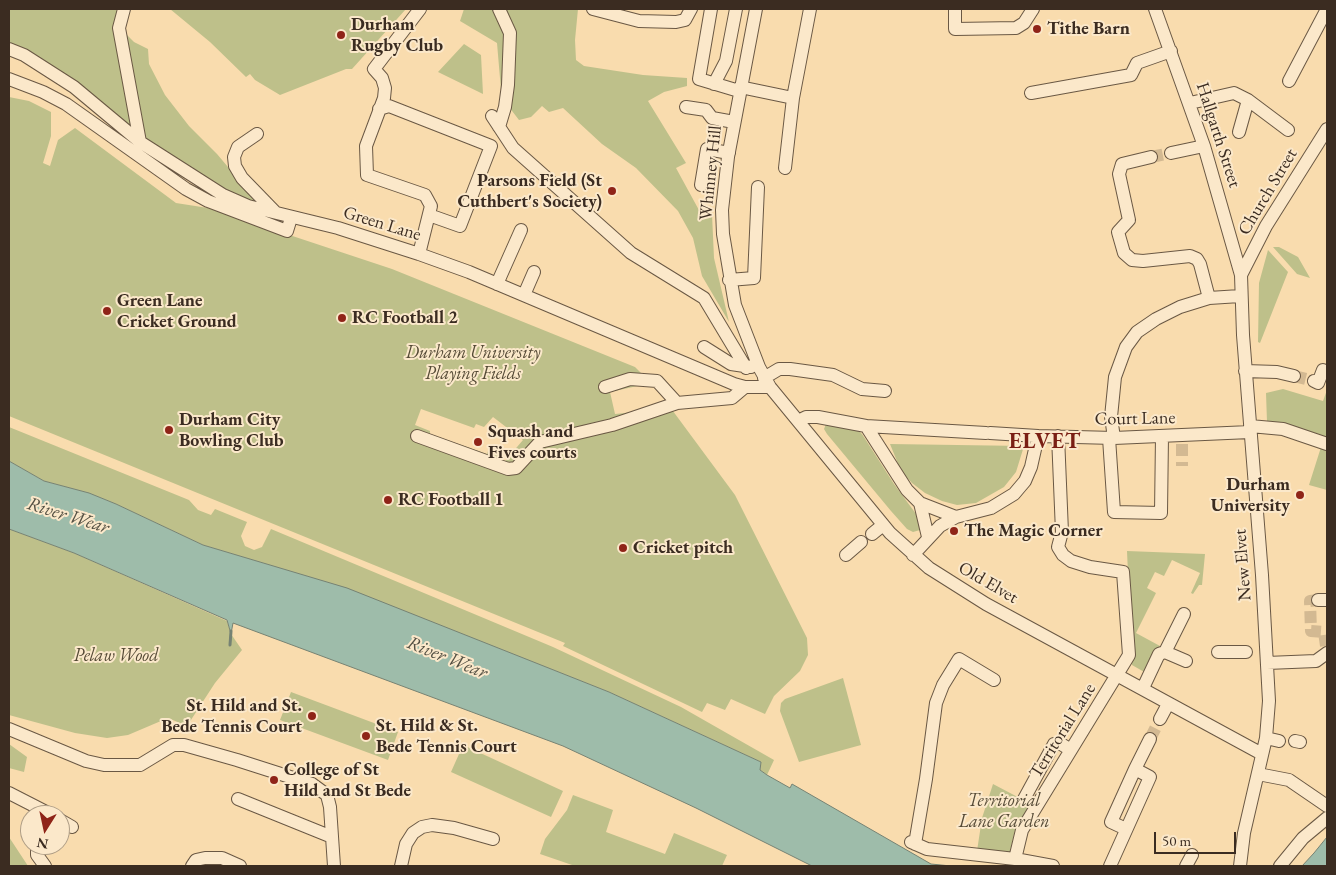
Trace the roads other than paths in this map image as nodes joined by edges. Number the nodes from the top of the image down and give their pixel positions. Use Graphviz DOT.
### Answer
graph roads {
  1 [pos="124,9"];
  2 [pos="420,9"];
  3 [pos="499,9"];
  4 [pos="691,9"];
  5 [pos="711,9"];
  6 [pos="736,9"];
  7 [pos="756,9"];
  8 [pos="810,9"];
  9 [pos="955,9"];
  10 [pos="1033,9"];
  11 [pos="1155,9"];
  12 [pos="1327,9"];
  13 [pos="593,10"];
  14 [pos="613,12"];
  15 [pos="1323,28"];
  16 [pos="9,49"];
  17 [pos="1171,51"];
  18 [pos="9,79"];
  19 [pos="1290,81"];
  20 [pos="714,84"];
  21 [pos="740,89"];
  22 [pos="1031,92"];
  23 [pos="793,98"];
  24 [pos="1248,100"];
  25 [pos="1190,103"];
  26 [pos="686,107"];
  27 [pos="380,109"];
  28 [pos="492,116"];
  29 [pos="734,122"];
  30 [pos="499,127"];
  31 [pos="1327,129"];
  32 [pos="1288,130"];
  33 [pos="1239,132"];
  34 [pos="257,134"];
  35 [pos="140,142"];
  36 [pos="1204,146"];
  37 [pos="729,153"];
  38 [pos="1171,153"];
  39 [pos="1151,158"];
  40 [pos="785,168"];
  41 [pos="193,178"];
  42 [pos="701,185"];
  43 [pos="758,187"];
  44 [pos="186,190"];
  45 [pos="276,214"];
  46 [pos="428,215"];
  47 [pos="291,218"];
  48 [pos="521,230"];
  49 [pos="419,254"];
  50 [pos="534,272"];
  51 [pos="1241,275"];
  52 [pos="729,280"];
  53 [pos="496,284"];
  54 [pos="524,295"];
  55 [pos="1240,296"];
  56 [pos="1209,298"];
  57 [pos="704,347"];
  58 [pos="1323,370"];
  59 [pos="1245,371"];
  60 [pos="760,375"];
  61 [pos="1294,376"];
  62 [pos="1314,381"];
  63 [pos="605,387"];
  64 [pos="745,387"];
  65 [pos="885,391"];
  66 [pos="677,403"];
  67 [pos="798,421"];
  68 [pos="866,426"];
  69 [pos="1250,429"];
  70 [pos="417,436"];
  71 [pos="1038,436"];
  72 [pos="1058,436"];
  73 [pos="1162,436"];
  74 [pos="1111,438"];
  75 [pos="1327,444"];
  76 [pos="920,504"];
  77 [pos="956,517"];
  78 [pos="883,524"];
  79 [pos="928,537"];
  80 [pos="846,555"];
  81 [pos="912,556"];
  82 [pos="1184,614"];
  83 [pos="1326,651"];
  84 [pos="1166,652"];
  85 [pos="1218,652"];
  86 [pos="1259,655"];
  87 [pos="1186,661"];
  88 [pos="1118,675"];
  89 [pos="994,680"];
  90 [pos="1143,688"];
  91 [pos="1168,704"];
  92 [pos="1160,719"];
  93 [pos="9,729"];
  94 [pos="1266,738"];
  95 [pos="1150,739"];
  96 [pos="1279,740"];
  97 [pos="1071,750"];
  98 [pos="1262,754"];
  99 [pos="1258,774"];
  100 [pos="9,793"];
  101 [pos="238,799"];
  102 [pos="1024,799"];
  103 [pos="32,805"];
  104 [pos="1327,806"];
  105 [pos="1327,818"];
  106 [pos="332,837"];
  107 [pos="494,839"];
  108 [pos="37,855"];
  109 [pos="1015,859"];
  110 [pos="44,866"];
  111 [pos="192,866"];
  112 [pos="240,866"];
  113 [pos="334,866"];
  114 [pos="401,866"];
  115 [pos="1052,866"];
  116 [pos="1110,866"];
  117 [pos="1240,866"];
  118 [pos="1280,866"];
  1 -- 35 [label="street"];
  2 -- 27 [label="street"];
  3 -- 30 [label="street"];
  4 -- 14 [label="street"];
  5 -- 20 [label="street"];
  6 -- 20 [label="street"];
  7 -- 21 [label="street, Whinney Hill"];
  8 -- 23 [label="street"];
  9 -- 10 [label="street"];
  11 -- 17 [label="street, Hallgarth Street"];
  12 -- 15 [label="street"];
  13 -- 14 [label="street"];
  15 -- 19 [label="street"];
  16 -- 35 [label="street, Green Lane"];
  17 -- 22 [label="street"];
  17 -- 25 [label="street, Hallgarth Street"];
  18 -- 44 [label="street"];
  20 -- 21 [label="street"];
  21 -- 23 [label="street"];
  21 -- 29 [label="street, Whinney Hill"];
  23 -- 40 [label="street"];
  24 -- 25 [label="street"];
  24 -- 32 [label="street"];
  24 -- 33 [label="street"];
  25 -- 36 [label="street, Hallgarth Street"];
  26 -- 29 [label="street"];
  27 -- 46 [label="street"];
  27 -- 46 [label="street"];
  28 -- 30 [label="street"];
  29 -- 37 [label="street, Whinney Hill"];
  30 -- 60 [label="street"];
  31 -- 51 [label="street, Church Street"];
  34 -- 45 [label="street"];
  35 -- 41 [label="street, Green Lane"];
  36 -- 38 [label="street"];
  36 -- 51 [label="street, Hallgarth Street"];
  37 -- 42 [label="street"];
  37 -- 52 [label="street, Whinney Hill"];
  39 -- 56 [label="street"];
  41 -- 44 [label="street"];
  41 -- 45 [label="street, Green Lane"];
  43 -- 52 [label="street"];
  44 -- 47 [label="street"];
  45 -- 47 [label="street, Green Lane"];
  46 -- 49 [label="street"];
  47 -- 49 [label="street, Green Lane"];
  48 -- 53 [label="street"];
  49 -- 53 [label="street, Green Lane"];
  50 -- 54 [label="street"];
  51 -- 55 [label="street, New Elvet"];
  52 -- 60 [label="street, Whinney Hill"];
  53 -- 54 [label="street, Green Lane"];
  54 -- 64 [label="street, Green Lane"];
  55 -- 56 [label="street"];
  55 -- 59 [label="street, New Elvet"];
  56 -- 74 [label="street"];
  57 -- 60 [label="street"];
  58 -- 62 [label="street"];
  59 -- 61 [label="street"];
  59 -- 69 [label="street, New Elvet"];
  60 -- 64 [label="street, Green Lane"];
  60 -- 65 [label="street"];
  60 -- 67 [label="street, Old Elvet"];
  63 -- 66 [label="street"];
  64 -- 66 [label="street"];
  66 -- 70 [label="street"];
  67 -- 68 [label="street, Court Lane"];
  67 -- 78 [label="street, Old Elvet"];
  68 -- 71 [label="street, Court Lane"];
  68 -- 76 [label="street"];
  69 -- 73 [label="street, Court Lane"];
  69 -- 75 [label="street, Court Lane"];
  69 -- 86 [label="street, New Elvet"];
  71 -- 72 [label="street, Court Lane"];
  71 -- 77 [label="street"];
  72 -- 74 [label="street, Court Lane"];
  72 -- 88 [label="street, Territorial Lane"];
  73 -- 74 [label="street, Court Lane"];
  73 -- 74 [label="street"];
  76 -- 77 [label="street"];
  76 -- 79 [label="street"];
  77 -- 79 [label="street"];
  78 -- 80 [label="street"];
  78 -- 81 [label="street, Old Elvet"];
  79 -- 81 [label="street"];
  81 -- 88 [label="street, Old Elvet"];
  82 -- 84 [label="street"];
  83 -- 86 [label="street"];
  84 -- 87 [label="street"];
  84 -- 90 [label="street"];
  85 -- 86 [label="street"];
  86 -- 94 [label="street, New Elvet"];
  88 -- 90 [label="street, Old Elvet"];
  88 -- 97 [label="street, Territorial Lane"];
  89 -- 109 [label="street"];
  90 -- 91 [label="street, Old Elvet"];
  91 -- 92 [label="street"];
  91 -- 98 [label="street, Old Elvet"];
  93 -- 106 [label="street"];
  94 -- 96 [label="street"];
  94 -- 98 [label="street, New Elvet"];
  95 -- 116 [label="street"];
  97 -- 102 [label="street"];
  97 -- 109 [label="street, Territorial Lane"];
  98 -- 99 [label="street, New Elvet"];
  99 -- 104 [label="street"];
  99 -- 117 [label="street, New Elvet"];
  100 -- 103 [label="street"];
  101 -- 106 [label="street"];
  105 -- 118 [label="street"];
  106 -- 113 [label="street"];
  107 -- 114 [label="street"];
  108 -- 110 [label="street"];
  109 -- 115 [label="street"];
  111 -- 112 [label="street"];
}
